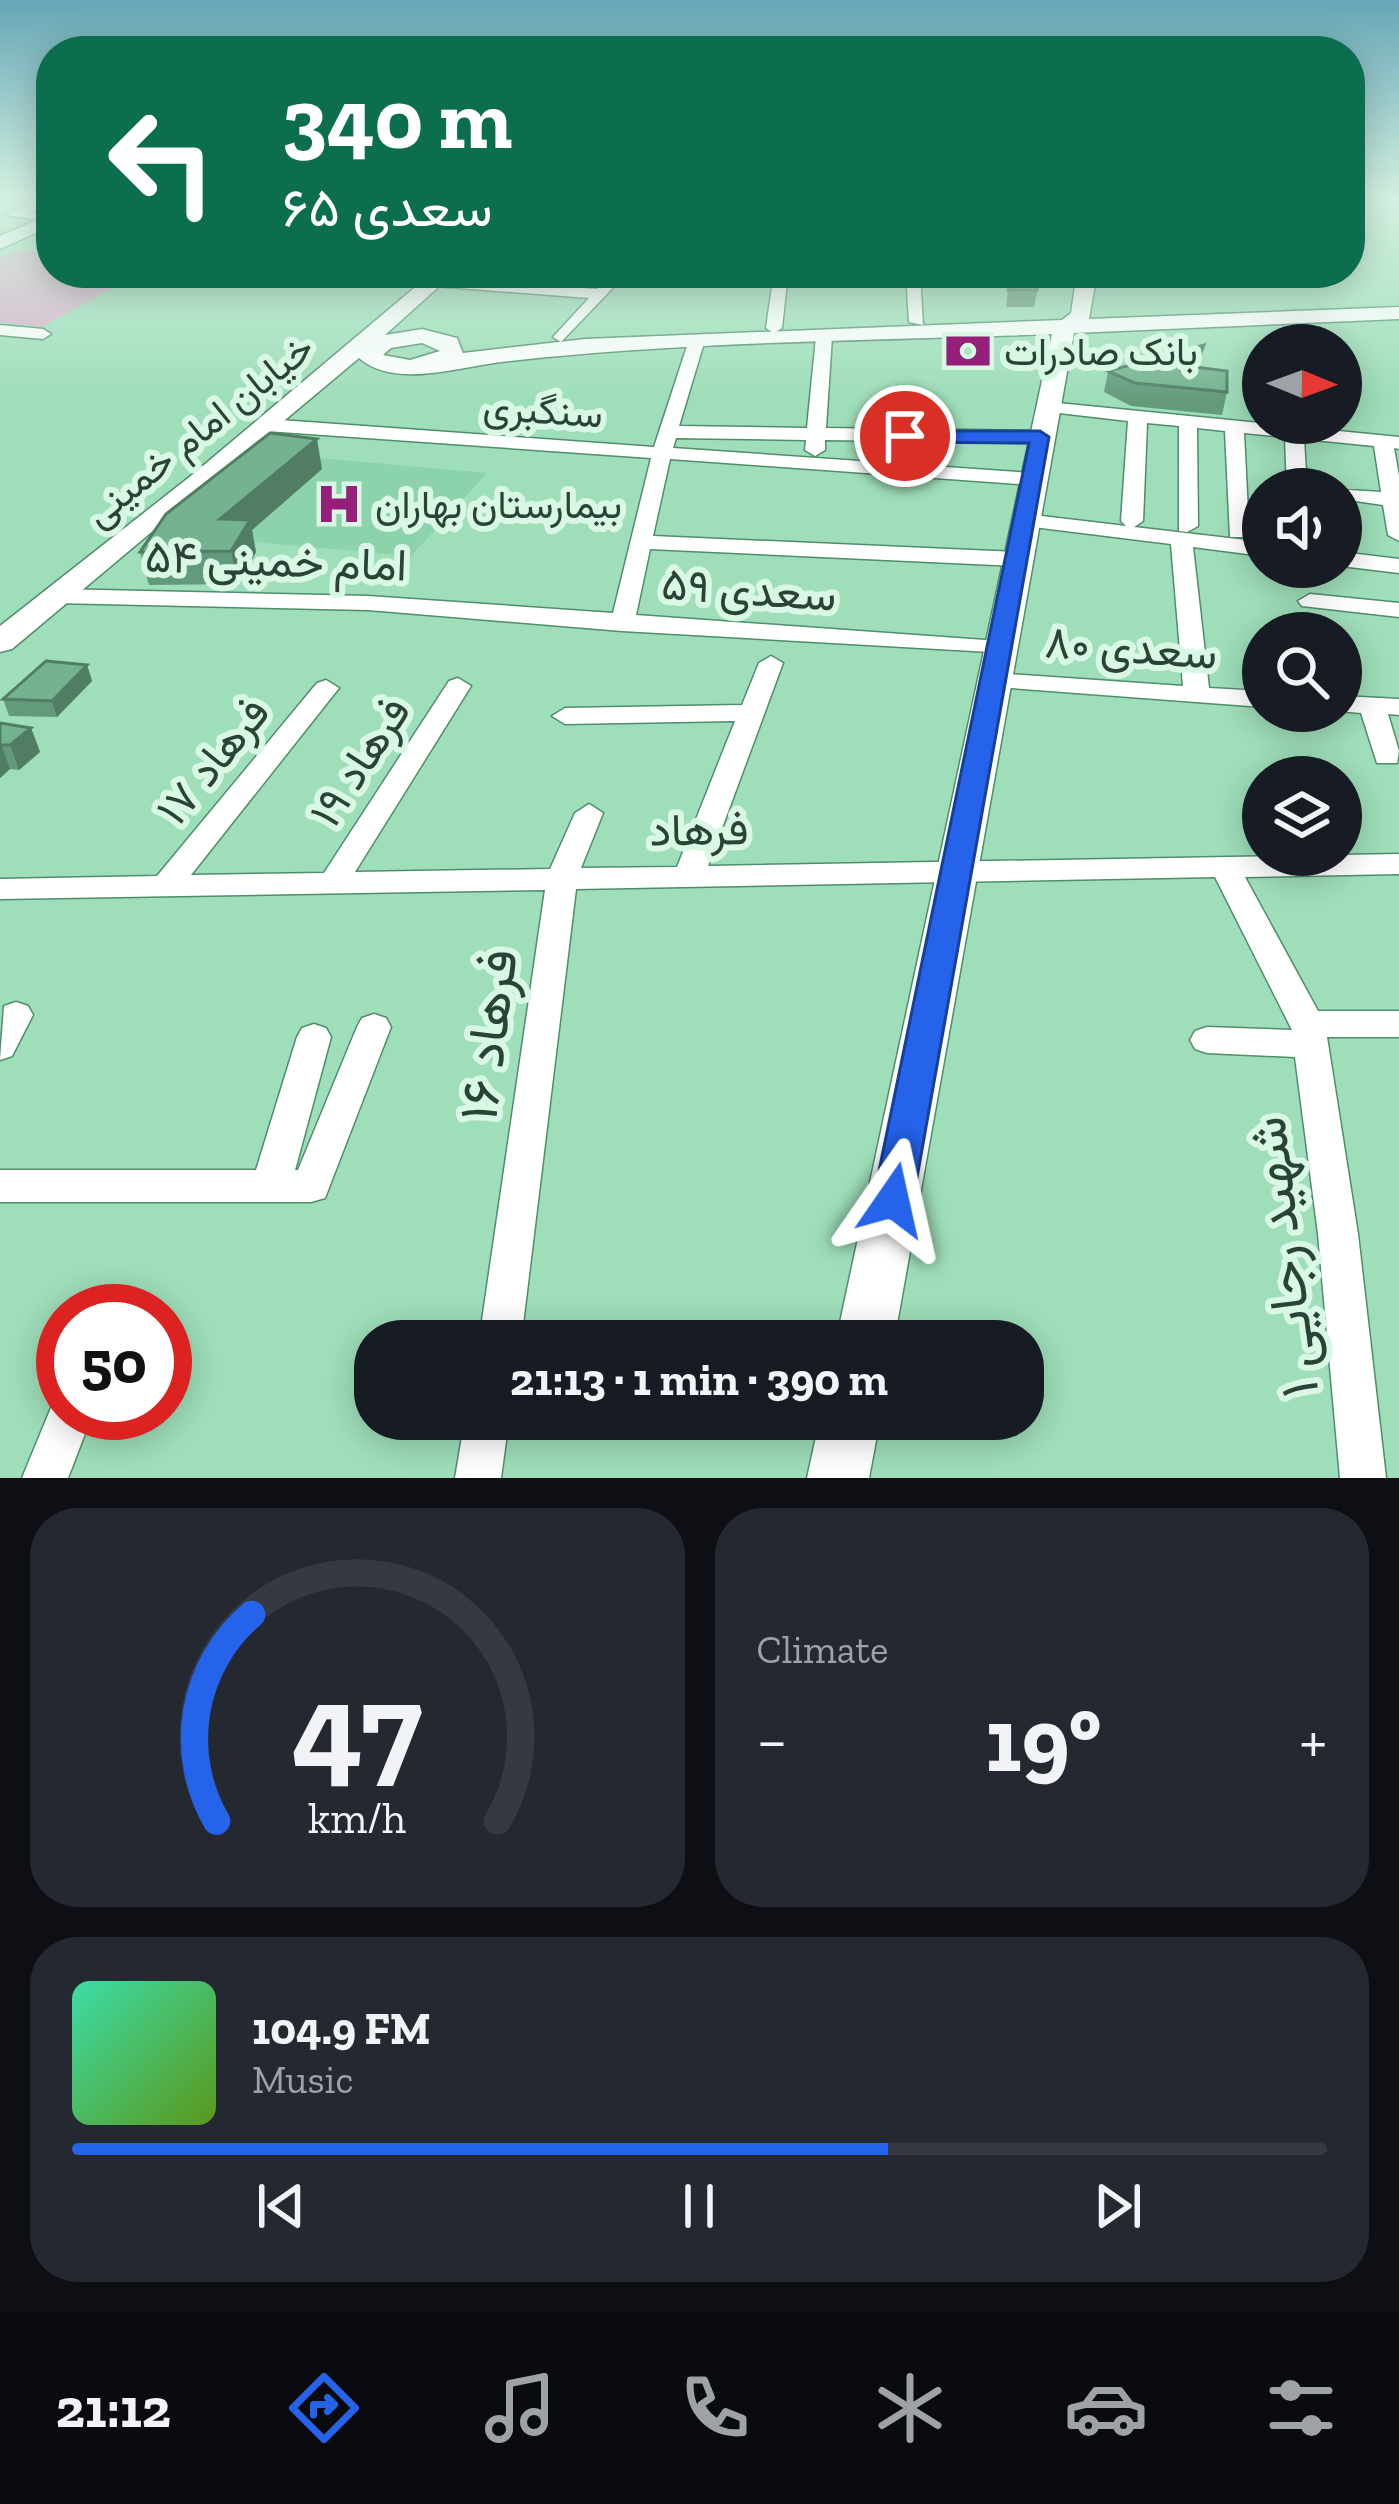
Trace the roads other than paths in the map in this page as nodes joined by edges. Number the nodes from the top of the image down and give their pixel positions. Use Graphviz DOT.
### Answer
graph roads {
  1 [pos="420,288"];
  2 [pos="422,288"];
  3 [pos="545,288"];
  4 [pos="606,288"];
  5 [pos="779,288"];
  6 [pos="914,288"];
  7 [pos="1079,288"];
  8 [pos="601,294"];
  9 [pos="1399,303"];
  10 [pos="408,305"];
  11 [pos="1399,313"];
  12 [pos="1064,314"];
  13 [pos="917,322"];
  14 [pos="774,328"];
  15 [pos="0,330"];
  16 [pos="43,334"];
  17 [pos="561,337"];
  18 [pos="824,337"];
  19 [pos="696,343"];
  20 [pos="362,345"];
  21 [pos="436,346"];
  22 [pos="403,367"];
  23 [pos="288,394"];
  24 [pos="1138,415"];
  25 [pos="1188,421"];
  26 [pos="1044,422"];
  27 [pos="266,425"];
  28 [pos="1234,425"];
  29 [pos="1242,426"];
  30 [pos="669,432"];
  31 [pos="816,436"];
  32 [pos="1391,442"];
  33 [pos="662,455"];
  34 [pos="813,466"];
  35 [pos="1032,478"];
  36 [pos="1362,496"];
  37 [pos="1393,500"];
  38 [pos="1132,521"];
  39 [pos="1238,532"];
  40 [pos="1184,533"];
  41 [pos="1399,535"];
  42 [pos="1021,540"];
  43 [pos="641,542"];
  44 [pos="1242,545"];
  45 [pos="1362,563"];
  46 [pos="1397,570"];
  47 [pos="56,596"];
  48 [pos="1310,601"];
  49 [pos="1399,610"];
  50 [pos="0,613"];
  51 [pos="494,614"];
  52 [pos="622,624"];
  53 [pos="0,642"];
  54 [pos="771,663"];
  55 [pos="996,664"];
  56 [pos="458,686"];
  57 [pos="326,688"];
  58 [pos="1197,695"];
  59 [pos="1242,698"];
  60 [pos="1386,706"];
  61 [pos="754,713"];
  62 [pos="565,716"];
  63 [pos="1388,757"];
  64 [pos="589,813"];
  65 [pos="1399,864"];
  66 [pos="1226,869"];
  67 [pos="958,871"];
  68 [pos="689,875"];
  69 [pos="562,877"];
  70 [pos="332,884"];
  71 [pos="165,886"];
  72 [pos="0,889"];
  73 [pos="16,1015"];
  74 [pos="1399,1024"];
  75 [pos="374,1027"];
  76 [pos="1309,1034"];
  77 [pos="314,1037"];
  78 [pos="1207,1040"];
  79 [pos="0,1047"];
  80 [pos="0,1186"];
  81 [pos="271,1186"];
  82 [pos="503,1320"];
  83 [pos="869,1320"];
  84 [pos="60,1440"];
  85 [pos="484,1440"];
  86 [pos="846,1440"];
  87 [pos="45,1478"];
  88 [pos="478,1478"];
  89 [pos="838,1478"];
  90 [pos="1363,1478"];
  1 -- 20 [label="main road, خیابان امام خمینی"];
  2 -- 10 [label="main road, خیابان امام خمینی"];
  3 -- 8 [label="street"];
  4 -- 8 [label="street"];
  5 -- 14 [label="street"];
  6 -- 13 [label="street"];
  7 -- 12 [label="main road"];
  8 -- 17 [label="street"];
  9 -- 12 [label="main road"];
  10 -- 20 [label="main road, خیابان امام خمینی"];
  10 -- 21 [label="main road"];
  11 -- 12 [label="main road"];
  12 -- 13 [label="main road"];
  12 -- 18 [label="main road"];
  12 -- 26 [label="main road"];
  13 -- 14 [label="main road"];
  14 -- 17 [label="main road"];
  15 -- 16 [label="street"];
  17 -- 21 [label="main road"];
  18 -- 19 [label="main road"];
  18 -- 31 [label="street"];
  19 -- 21 [label="main road"];
  19 -- 30 [label="street"];
  20 -- 21 [label="main road"];
  20 -- 22 [label="main road"];
  20 -- 23 [label="main road, خیابان امام خمینی"];
  21 -- 22 [label="main road"];
  22 -- 23 [label="main road"];
  23 -- 27 [label="main road, خیابان امام خمینی"];
  23 -- 50 [label="main road, خیابان امام خمینی"];
  24 -- 25 [label="street"];
  24 -- 26 [label="street"];
  24 -- 38 [label="street"];
  25 -- 28 [label="street"];
  25 -- 40 [label="street"];
  26 -- 31 [label="street"];
  26 -- 35 [label="main road"];
  27 -- 33 [label="street, سنگبری"];
  27 -- 47 [label="main road, خیابان امام خمینی"];
  28 -- 29 [label="street"];
  28 -- 39 [label="street"];
  30 -- 31 [label="street"];
  30 -- 33 [label="street"];
  31 -- 34 [label="street"];
  32 -- 37 [label="street"];
  33 -- 34 [label="street, سنگبری"];
  33 -- 43 [label="street"];
  34 -- 35 [label="street, سنگبری"];
  35 -- 42 [label="main road"];
  36 -- 37 [label="street"];
  37 -- 41 [label="street"];
  40 -- 42 [label="street"];
  40 -- 44 [label="street"];
  40 -- 58 [label="street"];
  42 -- 43 [label="street"];
  42 -- 55 [label="main road"];
  43 -- 52 [label="street"];
  45 -- 46 [label="street"];
  47 -- 51 [label="street, امام خمینی ۵۴"];
  47 -- 53 [label="main road, خیابان امام خمینی"];
  48 -- 49 [label="street"];
  51 -- 52 [label="street, سعدی ۵۹"];
  52 -- 55 [label="street, سعدی ۵۹"];
  54 -- 61 [label="street"];
  55 -- 58 [label="street, سعدی ۸۰"];
  55 -- 67 [label="main road"];
  56 -- 70 [label="street, فرهاد ۱۹"];
  57 -- 71 [label="street, فرهاد ۱۷"];
  58 -- 59 [label="street, سعدی ۸۰"];
  60 -- 63 [label="street"];
  61 -- 62 [label="street"];
  61 -- 68 [label="street"];
  64 -- 69 [label="street, فرهاد ۱۶"];
  65 -- 66 [label="street, فرهاد"];
  66 -- 67 [label="street, فرهاد"];
  66 -- 76 [label="street, شهید رجایی ۱"];
  67 -- 68 [label="street, فرهاد"];
  67 -- 83 [label="main road"];
  68 -- 69 [label="street, فرهاد"];
  69 -- 70 [label="street, فرهاد"];
  69 -- 82 [label="street, فرهاد ۱۶"];
  70 -- 71 [label="street, فرهاد"];
  71 -- 72 [label="street, فرهاد"];
  73 -- 79 [label="street"];
  74 -- 76 [label="street"];
  75 -- 81 [label="street"];
  76 -- 78 [label="street"];
  76 -- 90 [label="street, شهید رجایی ۱"];
  77 -- 81 [label="street"];
  80 -- 81 [label="street"];
  84 -- 87 [label="street"];
  85 -- 88 [label="street"];
  86 -- 89 [label="main road"];
}
